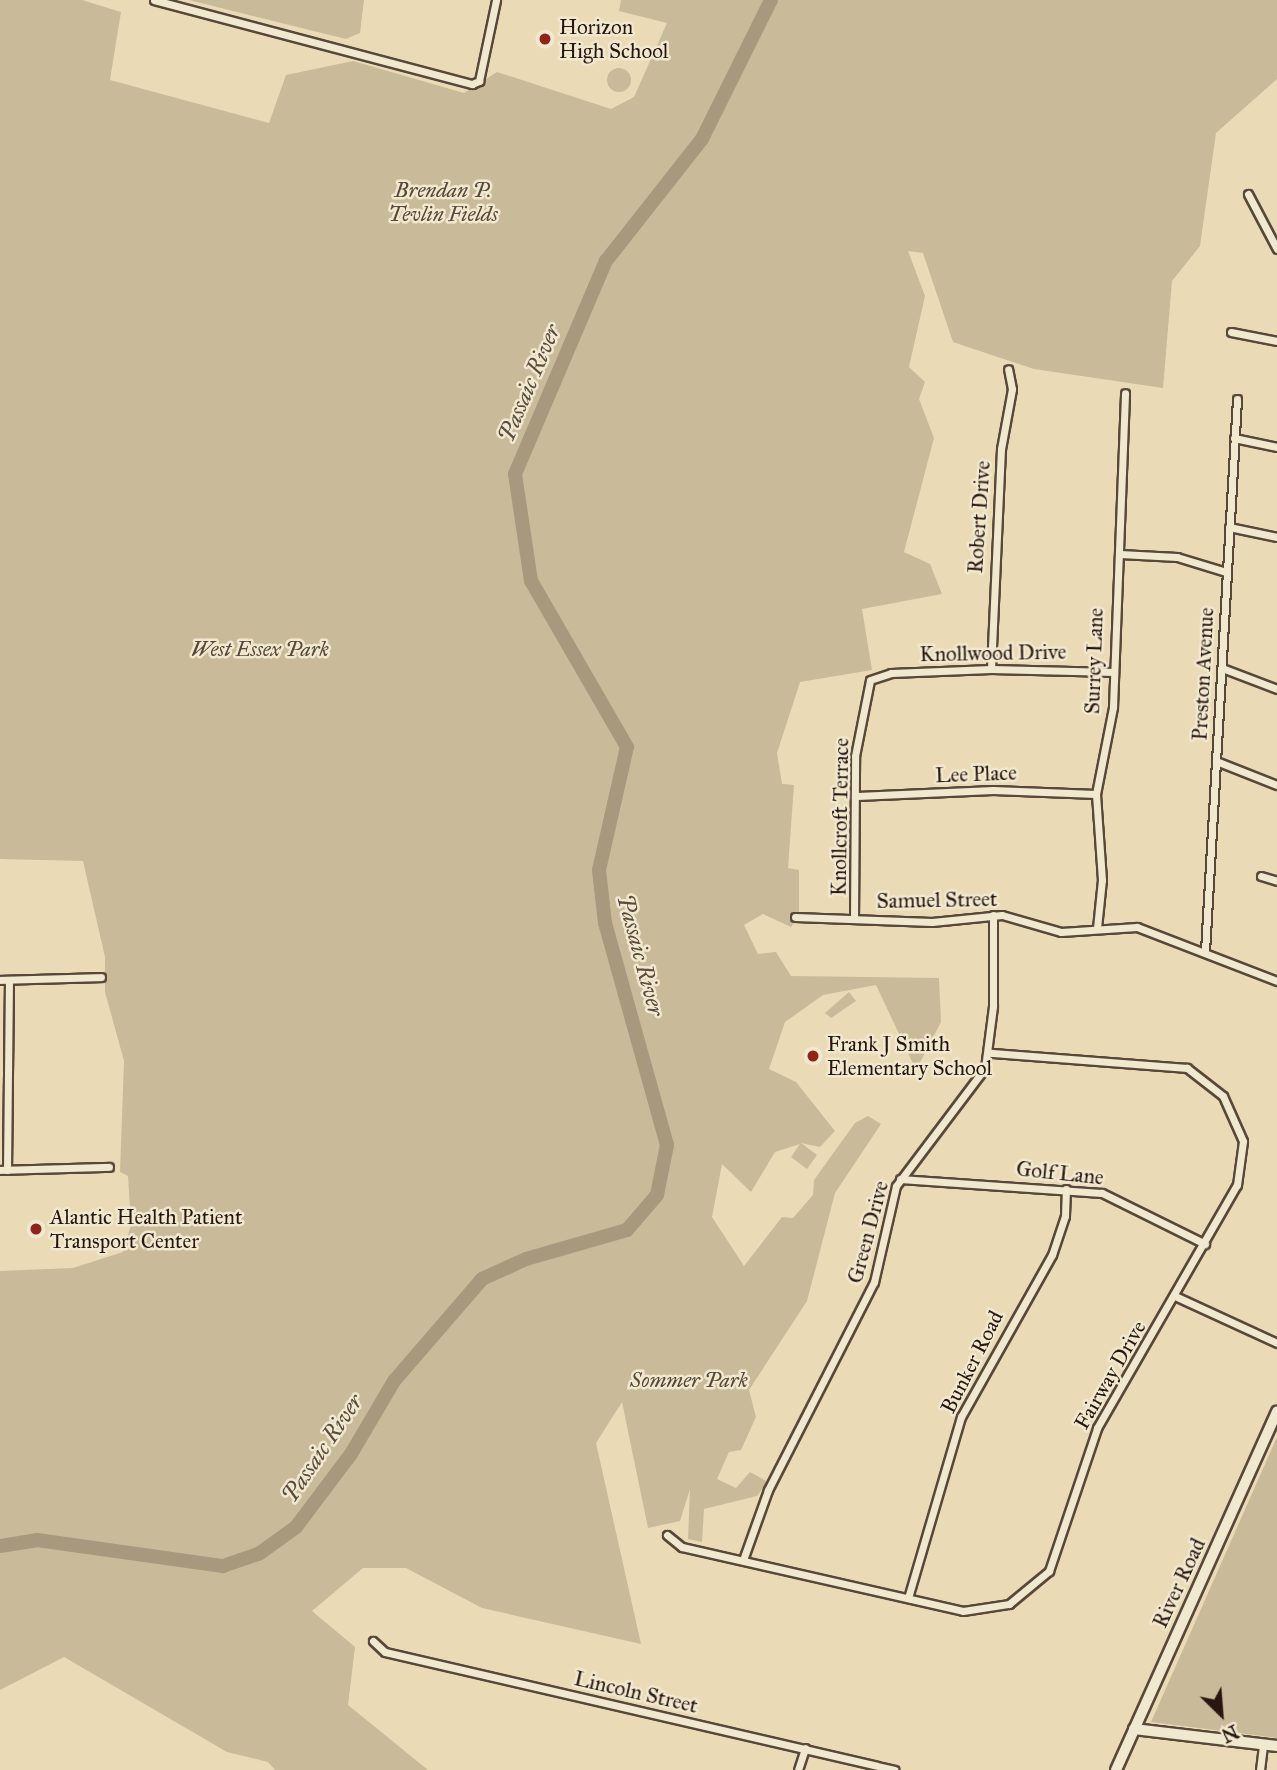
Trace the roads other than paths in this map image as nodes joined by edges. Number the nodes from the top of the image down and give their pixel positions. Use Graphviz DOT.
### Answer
graph roads {
  1 [pos="154,0"];
  2 [pos="496,0"];
  3 [pos="1248,194"];
  4 [pos="1277,249"];
  5 [pos="1231,332"];
  6 [pos="1277,339"];
  7 [pos="1008,369"];
  8 [pos="1125,393"];
  9 [pos="1237,398"];
  10 [pos="1234,438"];
  11 [pos="1277,447"];
  12 [pos="1229,527"];
  13 [pos="1277,537"];
  14 [pos="1120,554"];
  15 [pos="1226,572"];
  16 [pos="991,668"];
  17 [pos="1222,668"];
  18 [pos="1114,671"];
  19 [pos="873,677"];
  20 [pos="1277,689"];
  21 [pos="1216,761"];
  22 [pos="1277,785"];
  23 [pos="1096,794"];
  24 [pos="857,796"];
  25 [pos="1261,876"];
  26 [pos="1277,881"];
  27 [pos="993,915"];
  28 [pos="795,917"];
  29 [pos="854,919"];
  30 [pos="1097,928"];
  31 [pos="1205,951"];
  32 [pos="101,977"];
  33 [pos="4,980"];
  34 [pos="1277,981"];
  35 [pos="990,1053"];
  36 [pos="109,1167"];
  37 [pos="3,1170"];
  38 [pos="900,1179"];
  39 [pos="1066,1189"];
  40 [pos="1205,1244"];
  41 [pos="1177,1297"];
  42 [pos="1277,1343"];
  43 [pos="1277,1412"];
  44 [pos="667,1535"];
  45 [pos="743,1560"];
  46 [pos="908,1598"];
  47 [pos="373,1641"];
  48 [pos="1134,1729"];
  49 [pos="1263,1744"];
  50 [pos="1277,1746"];
  51 [pos="805,1748"];
  52 [pos="865,1767"];
  53 [pos="798,1770"];
  54 [pos="895,1770"];
  55 [pos="1116,1770"];
  56 [pos="1260,1770"];
  1 -- 2 [label="street"];
  3 -- 4 [label="street"];
  5 -- 6 [label="street"];
  7 -- 16 [label="street, Robert Drive"];
  8 -- 14 [label="street, Surrey Lane"];
  9 -- 10 [label="street, Preston Avenue"];
  10 -- 11 [label="street"];
  10 -- 12 [label="street, Preston Avenue"];
  12 -- 13 [label="street"];
  12 -- 15 [label="street, Preston Avenue"];
  14 -- 15 [label="street"];
  14 -- 18 [label="street, Surrey Lane"];
  15 -- 17 [label="street, Preston Avenue"];
  16 -- 18 [label="street, Knollwood Drive"];
  16 -- 19 [label="street, Knollwood Drive"];
  17 -- 20 [label="street"];
  17 -- 21 [label="street, Preston Avenue"];
  18 -- 23 [label="street, Surrey Lane"];
  19 -- 24 [label="street, Knollcroft Terrace"];
  21 -- 22 [label="street"];
  21 -- 31 [label="street, Preston Avenue"];
  23 -- 24 [label="street, Lee Place"];
  23 -- 30 [label="street, Surrey Lane"];
  24 -- 29 [label="street, Knollcroft Terrace"];
  25 -- 26 [label="street"];
  27 -- 29 [label="street, Samuel Street"];
  27 -- 30 [label="street, Samuel Street"];
  27 -- 35 [label="street, Green Drive"];
  28 -- 29 [label="street, Samuel Street"];
  30 -- 31 [label="street, Samuel Street"];
  31 -- 34 [label="street, Samuel Street"];
  32 -- 33 [label="street"];
  33 -- 37 [label="street"];
  35 -- 38 [label="street, Green Drive"];
  35 -- 40 [label="street, Fairway Drive"];
  36 -- 37 [label="street"];
  38 -- 39 [label="street, Golf Lane"];
  38 -- 45 [label="street, Green Drive"];
  39 -- 40 [label="street, Golf Lane"];
  39 -- 46 [label="street, Bunker Road"];
  40 -- 41 [label="street, Fairway Drive"];
  41 -- 42 [label="street"];
  41 -- 46 [label="street, Fairway Drive"];
  43 -- 48 [label="street, River Road"];
  44 -- 45 [label="street, Fairway Drive"];
  45 -- 46 [label="street, Fairway Drive"];
  47 -- 51 [label="street, Lincoln Street"];
  48 -- 49 [label="street"];
  48 -- 55 [label="street, River Road"];
  49 -- 50 [label="street"];
  49 -- 56 [label="street"];
  51 -- 52 [label="street, Lincoln Street"];
  51 -- 53 [label="street"];
  52 -- 54 [label="street, Lincoln Street"];
}
